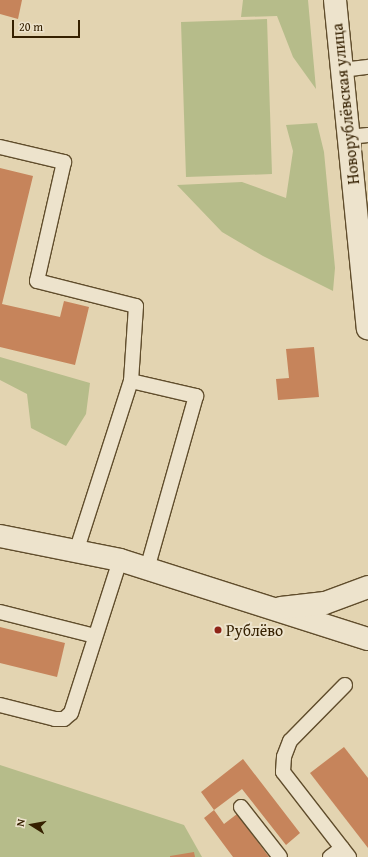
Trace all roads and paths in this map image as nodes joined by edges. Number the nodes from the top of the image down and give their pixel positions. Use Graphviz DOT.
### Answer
graph roads {
  1 [pos="335,0"];
  2 [pos="368,67"];
  3 [pos="342,70"];
  4 [pos="358,136"];
  5 [pos="0,147"];
  6 [pos="368,328"];
  7 [pos="131,381"];
  8 [pos="0,536"];
  9 [pos="76,552"];
  10 [pos="120,560"];
  11 [pos="147,569"];
  12 [pos="368,586"];
  13 [pos="268,608"];
  14 [pos="0,612"];
  15 [pos="96,636"];
  16 [pos="368,639"];
  17 [pos="345,684"];
  18 [pos="0,704"];
  19 [pos="241,807"];
  20 [pos="345,853"];
  21 [pos="280,857"];
  22 [pos="330,857"];
  1 -- 3 [label="street, Новорублёвская улица"];
  2 -- 3 [label="lane"];
  3 -- 4 [label="street, Новорублёвская улица"];
  4 -- 6 [label="street, Новорублёвская улица"];
  5 -- 7 [label="lane"];
  7 -- 9 [label="lane"];
  7 -- 11 [label="lane"];
  8 -- 9 [label="street"];
  9 -- 10 [label="street"];
  10 -- 11 [label="street"];
  10 -- 15 [label="lane"];
  11 -- 13 [label="street"];
  12 -- 13 [label="street"];
  13 -- 16 [label="street"];
  14 -- 15 [label="lane"];
  15 -- 18 [label="lane"];
  17 -- 20 [label="lane"];
  19 -- 21 [label="lane"];
  20 -- 22 [label="lane"];
}
